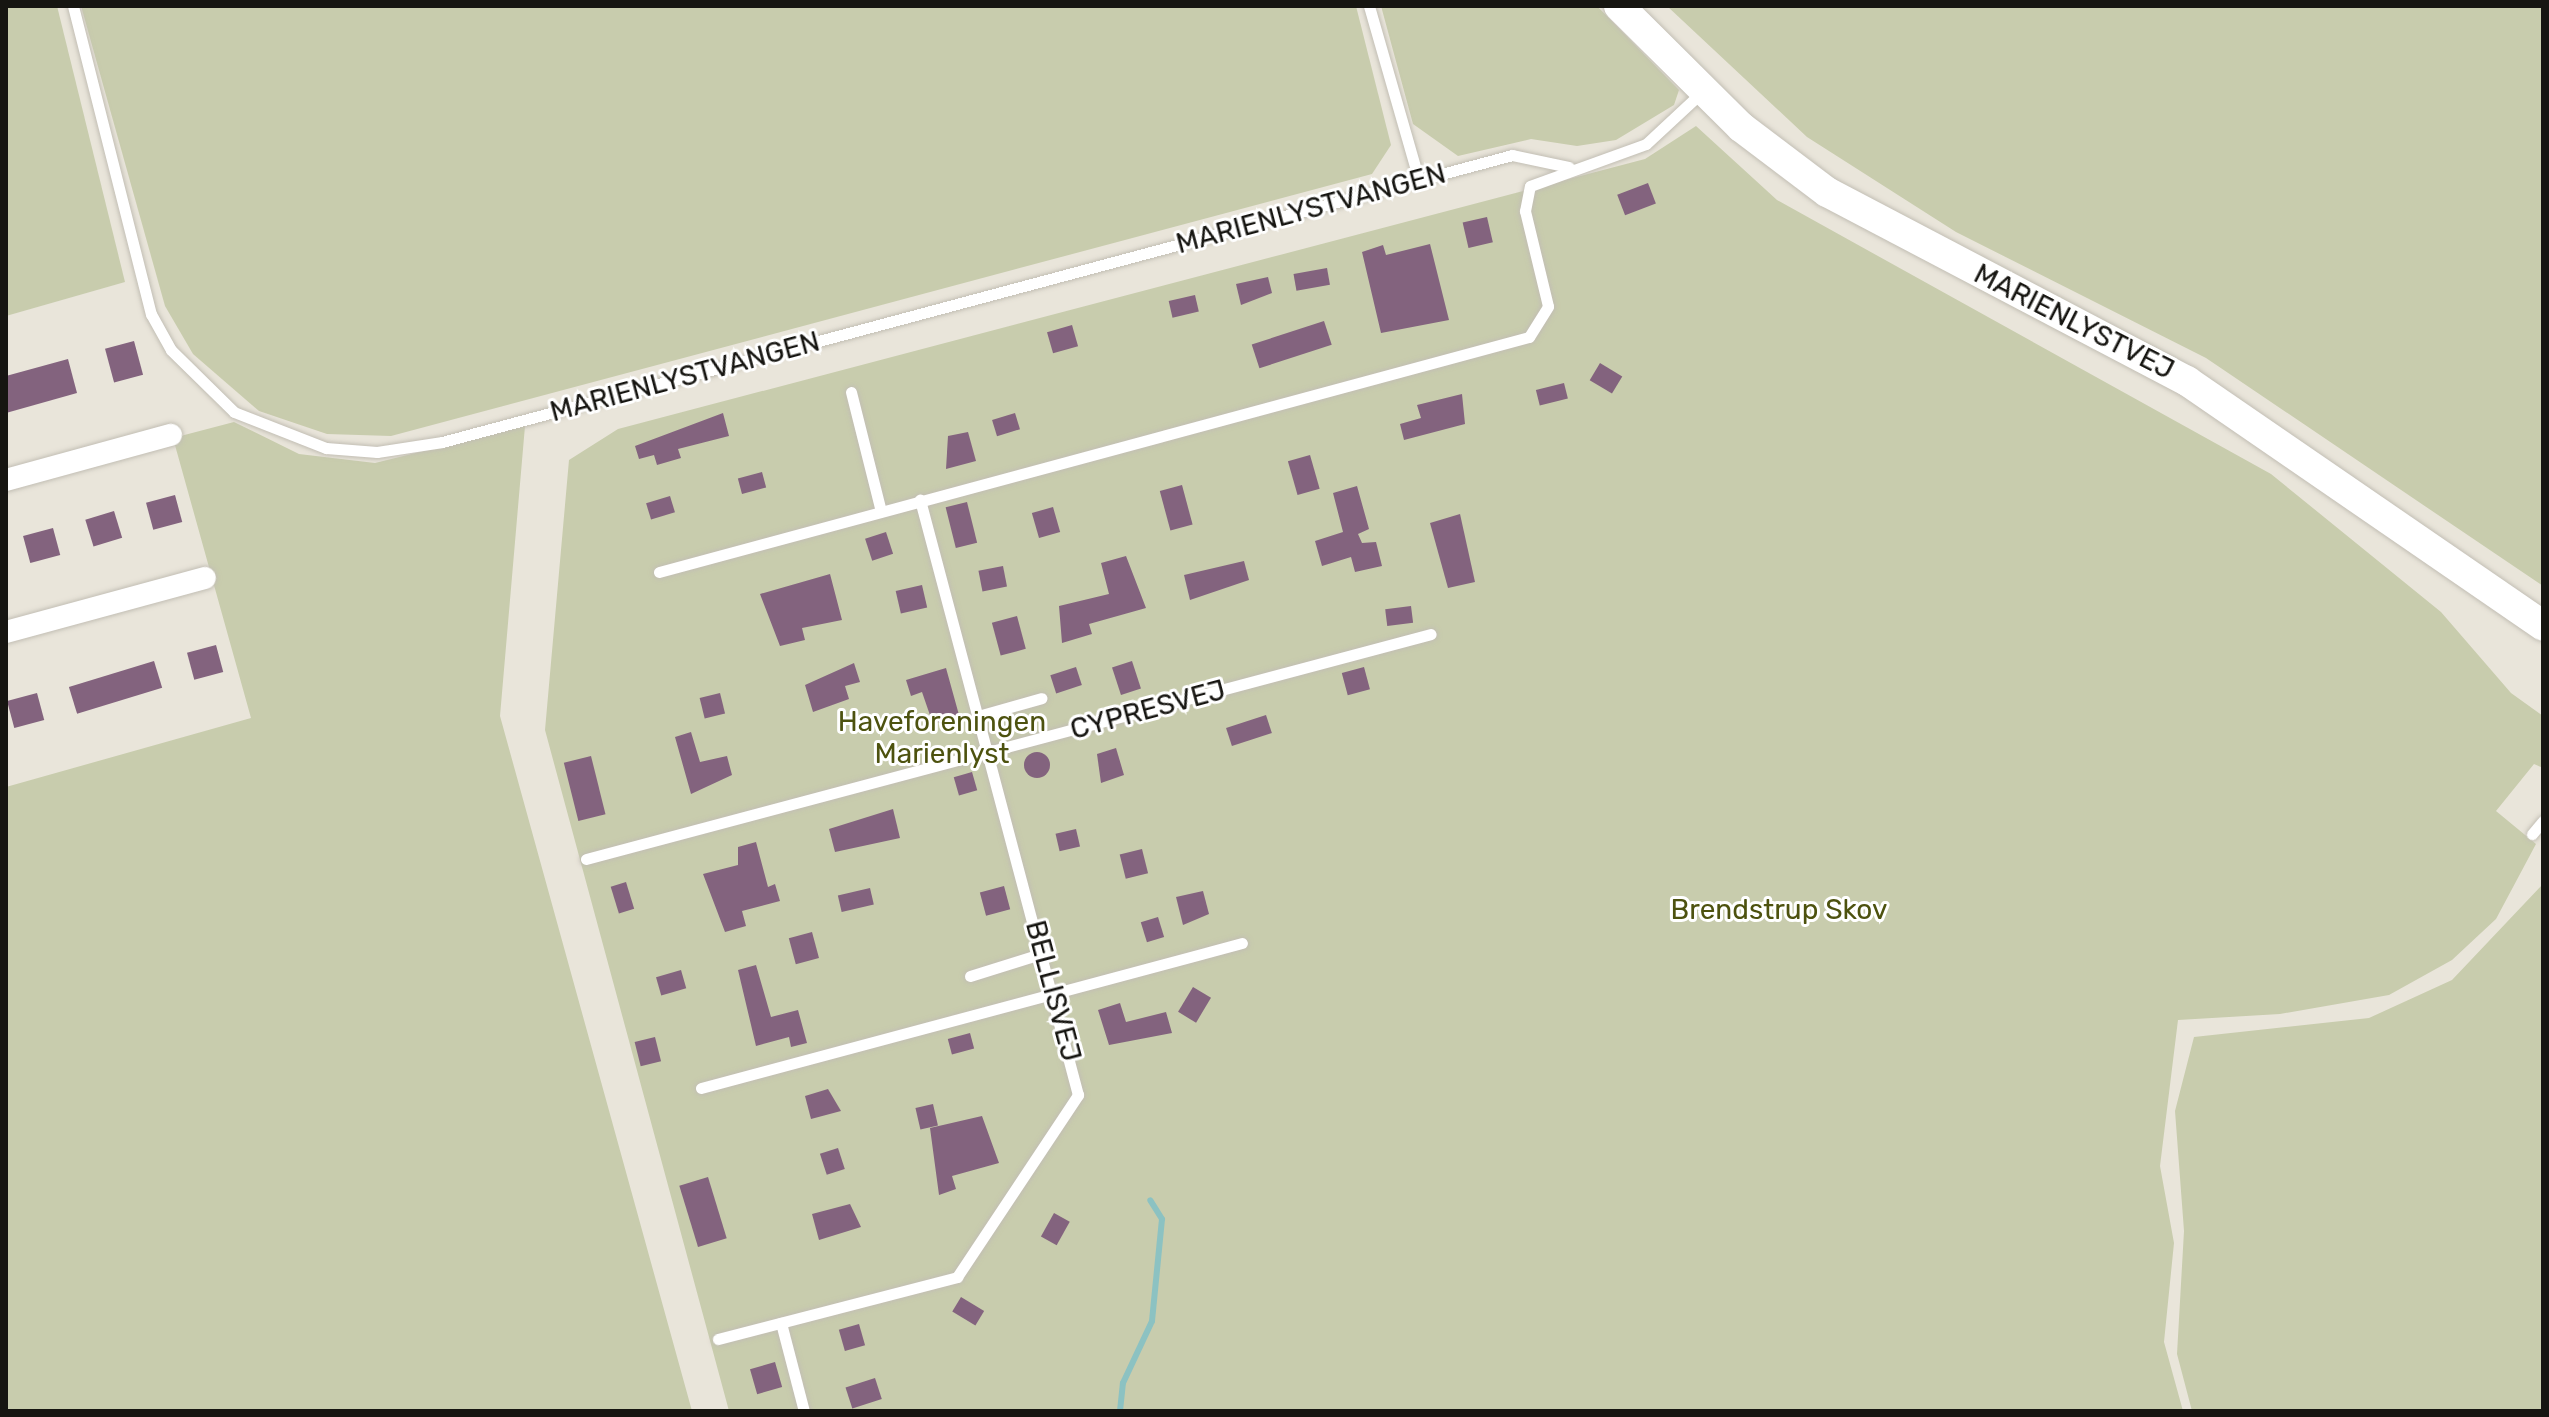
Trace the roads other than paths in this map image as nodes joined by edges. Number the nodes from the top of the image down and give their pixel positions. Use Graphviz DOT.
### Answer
graph roads {
  1 [pos="73,6"];
  2 [pos="1369,6"];
  3 [pos="1619,6"];
  4 [pos="1703,91"];
  5 [pos="1569,167"];
  6 [pos="1419,180"];
  7 [pos="851,392"];
  8 [pos="171,435"];
  9 [pos="6,480"];
  10 [pos="920,500"];
  11 [pos="881,511"];
  12 [pos="659,572"];
  13 [pos="205,578"];
  14 [pos="2543,626"];
  15 [pos="6,632"];
  16 [pos="1431,634"];
  17 [pos="1042,698"];
  18 [pos="978,716"];
  19 [pos="987,751"];
  20 [pos="2543,821"];
  21 [pos="2532,834"];
  22 [pos="586,859"];
  23 [pos="1242,943"];
  24 [pos="1044,953"];
  25 [pos="970,976"];
  26 [pos="1055,994"];
  27 [pos="701,1088"];
  28 [pos="781,1323"];
  29 [pos="718,1339"];
  30 [pos="804,1411"];
  1 -- 6 [label="lane, MARIENLYSTVANGEN"];
  2 -- 6 [label="lane"];
  3 -- 4 [label="street, MARIENLYSTVEJ"];
  4 -- 5 [label="lane"];
  4 -- 14 [label="street, MARIENLYSTVEJ"];
  5 -- 6 [label="lane, MARIENLYSTVANGEN"];
  5 -- 10 [label="lane"];
  7 -- 11 [label="lane"];
  8 -- 9 [label="street"];
  10 -- 11 [label="lane"];
  10 -- 18 [label="lane, BELLISVEJ"];
  11 -- 12 [label="lane"];
  13 -- 15 [label="street"];
  16 -- 19 [label="lane, CYPRESVEJ"];
  17 -- 18 [label="lane"];
  18 -- 19 [label="lane, BELLISVEJ"];
  19 -- 22 [label="lane, CYPRESVEJ"];
  19 -- 24 [label="lane, BELLISVEJ"];
  20 -- 21 [label="lane"];
  23 -- 26 [label="lane"];
  24 -- 25 [label="lane"];
  24 -- 26 [label="lane, BELLISVEJ"];
  26 -- 27 [label="lane"];
  26 -- 28 [label="lane, BELLISVEJ"];
  28 -- 29 [label="lane, BELLISVEJ"];
  28 -- 30 [label="lane"];
}
